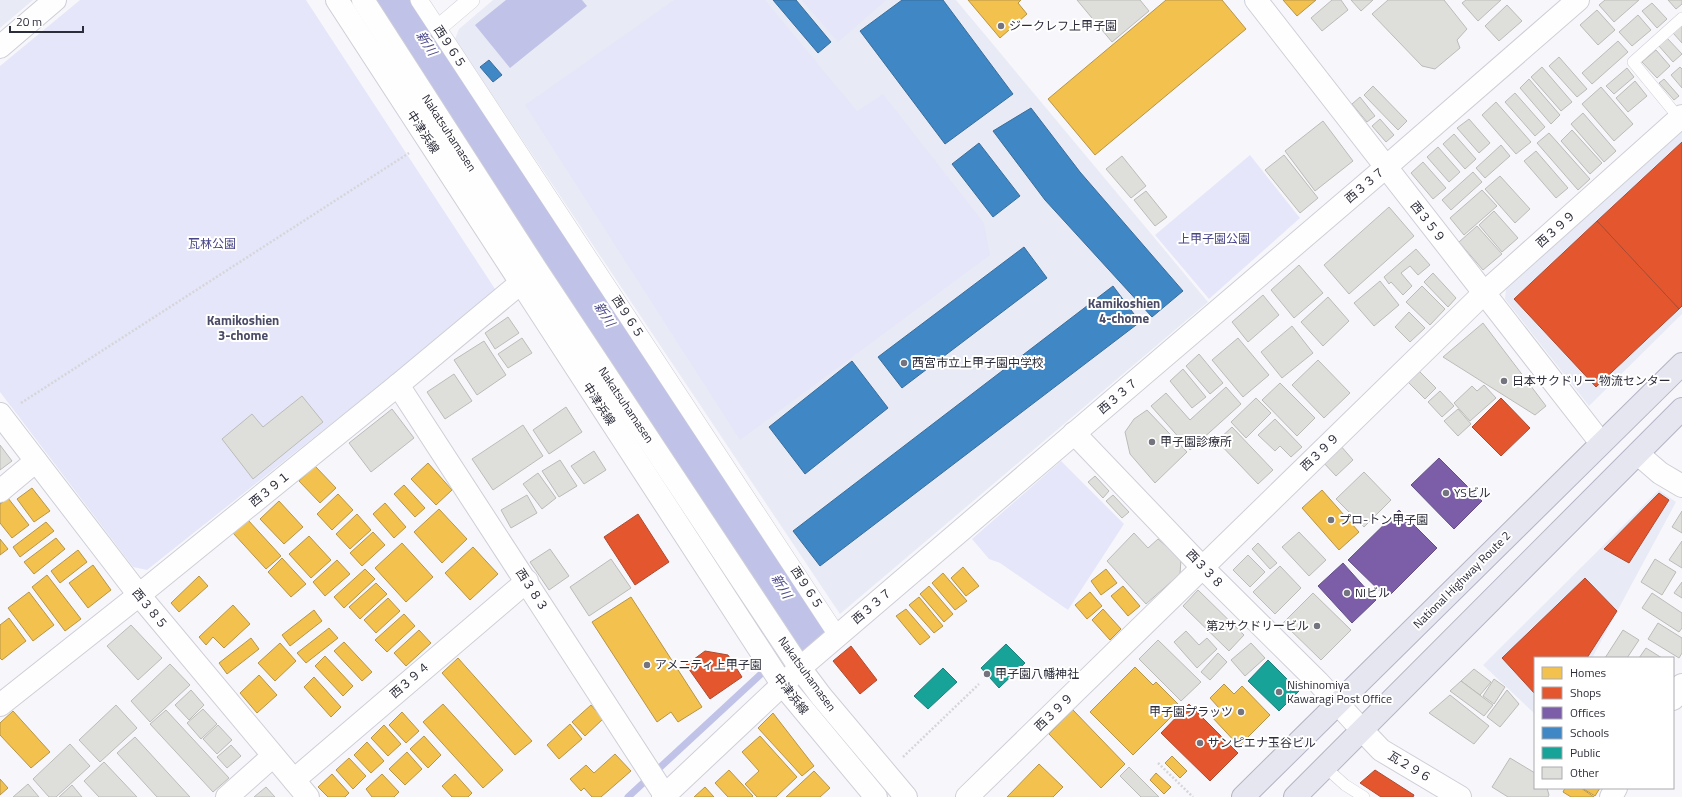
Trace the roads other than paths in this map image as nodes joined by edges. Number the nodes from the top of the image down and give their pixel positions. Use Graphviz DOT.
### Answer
graph roads {
  1 [pos="55,0"];
  2 [pos="337,0"];
  3 [pos="363,0"];
  4 [pos="419,0"];
  5 [pos="471,0"];
  6 [pos="1256,0"];
  7 [pos="1578,0"];
  8 [pos="1682,18"];
  9 [pos="438,28"];
  10 [pos="0,47"];
  11 [pos="1681,117"];
  12 [pos="1386,167"];
  13 [pos="529,276"];
  14 [pos="1484,293"];
  15 [pos="1682,364"];
  16 [pos="398,385"];
  17 [pos="1682,409"];
  18 [pos="0,415"];
  19 [pos="1074,433"];
  20 [pos="1601,443"];
  21 [pos="1638,454"];
  22 [pos="36,461"];
  23 [pos="1682,486"];
  24 [pos="0,491"];
  25 [pos="1202,567"];
  26 [pos="527,581"];
  27 [pos="139,596"];
  28 [pos="838,635"];
  29 [pos="800,668"];
  30 [pos="782,684"];
  31 [pos="1682,685"];
  32 [pos="1674,697"];
  33 [pos="1337,703"];
  34 [pos="0,705"];
  35 [pos="1362,730"];
  36 [pos="273,756"];
  37 [pos="1325,767"];
  38 [pos="294,780"];
  39 [pos="665,796"];
  40 [pos="227,797"];
  41 [pos="308,797"];
  42 [pos="876,797"];
  43 [pos="906,797"];
  44 [pos="967,797"];
  45 [pos="1244,797"];
  46 [pos="1295,797"];
  47 [pos="1364,797"];
  48 [pos="1460,797"];
  1 -- 10 [label="street"];
  2 -- 13 [label="street, 中津浜線"];
  3 -- 13 [label="street, Nakatsuhamasen"];
  4 -- 9 [label="street, 西９６５"];
  5 -- 9 [label="street"];
  6 -- 12 [label="street, 西３５９"];
  7 -- 12 [label="street, 西３３７"];
  8 -- 11 [label="lane"];
  9 -- 28 [label="street, 西９６５"];
  11 -- 14 [label="street, 西３９９"];
  12 -- 14 [label="street, 西３５９"];
  12 -- 19 [label="street, 西３３７"];
  13 -- 16 [label="street, 西３９１"];
  13 -- 29 [label="street, Nakatsuhamasen"];
  13 -- 30 [label="street, 中津浜線"];
  14 -- 20 [label="street, 西３５９"];
  14 -- 25 [label="street, 西３９９"];
  15 -- 20 [label="highway, National Highway Route 2"];
  16 -- 26 [label="street, 西３８３"];
  16 -- 27 [label="street, 西３９１"];
  17 -- 21 [label="highway"];
  18 -- 22 [label="street, 西３８５"];
  19 -- 25 [label="street, 西３３８"];
  19 -- 28 [label="street, 西３３７"];
  20 -- 33 [label="highway, National Highway Route 2"];
  21 -- 23 [label="street"];
  21 -- 35 [label="highway"];
  22 -- 24 [label="street"];
  22 -- 27 [label="street, 西３８５"];
  25 -- 33 [label="street, 西３３８"];
  25 -- 44 [label="street, 西３９９"];
  26 -- 38 [label="street, 西３９４"];
  26 -- 39 [label="street, 西３８３"];
  27 -- 34 [label="street, 西３９１"];
  27 -- 36 [label="street, 西３８５"];
  28 -- 29 [label="street, 西３３７"];
  29 -- 30 [label="street, 西３３７"];
  29 -- 43 [label="street, Nakatsuhamasen"];
  30 -- 39 [label="street, 西３３７"];
  30 -- 42 [label="street, 中津浜線"];
  31 -- 32 [label="street"];
  33 -- 35 [label="street, 西３３８"];
  33 -- 45 [label="highway, National Highway Route 2"];
  35 -- 37 [label="highway"];
  35 -- 48 [label="street, 瓦２９６"];
  36 -- 38 [label="street, 西３８５"];
  36 -- 40 [label="street"];
  37 -- 46 [label="highway"];
  37 -- 47 [label="lane"];
  38 -- 41 [label="street, 西３８５"];
}
